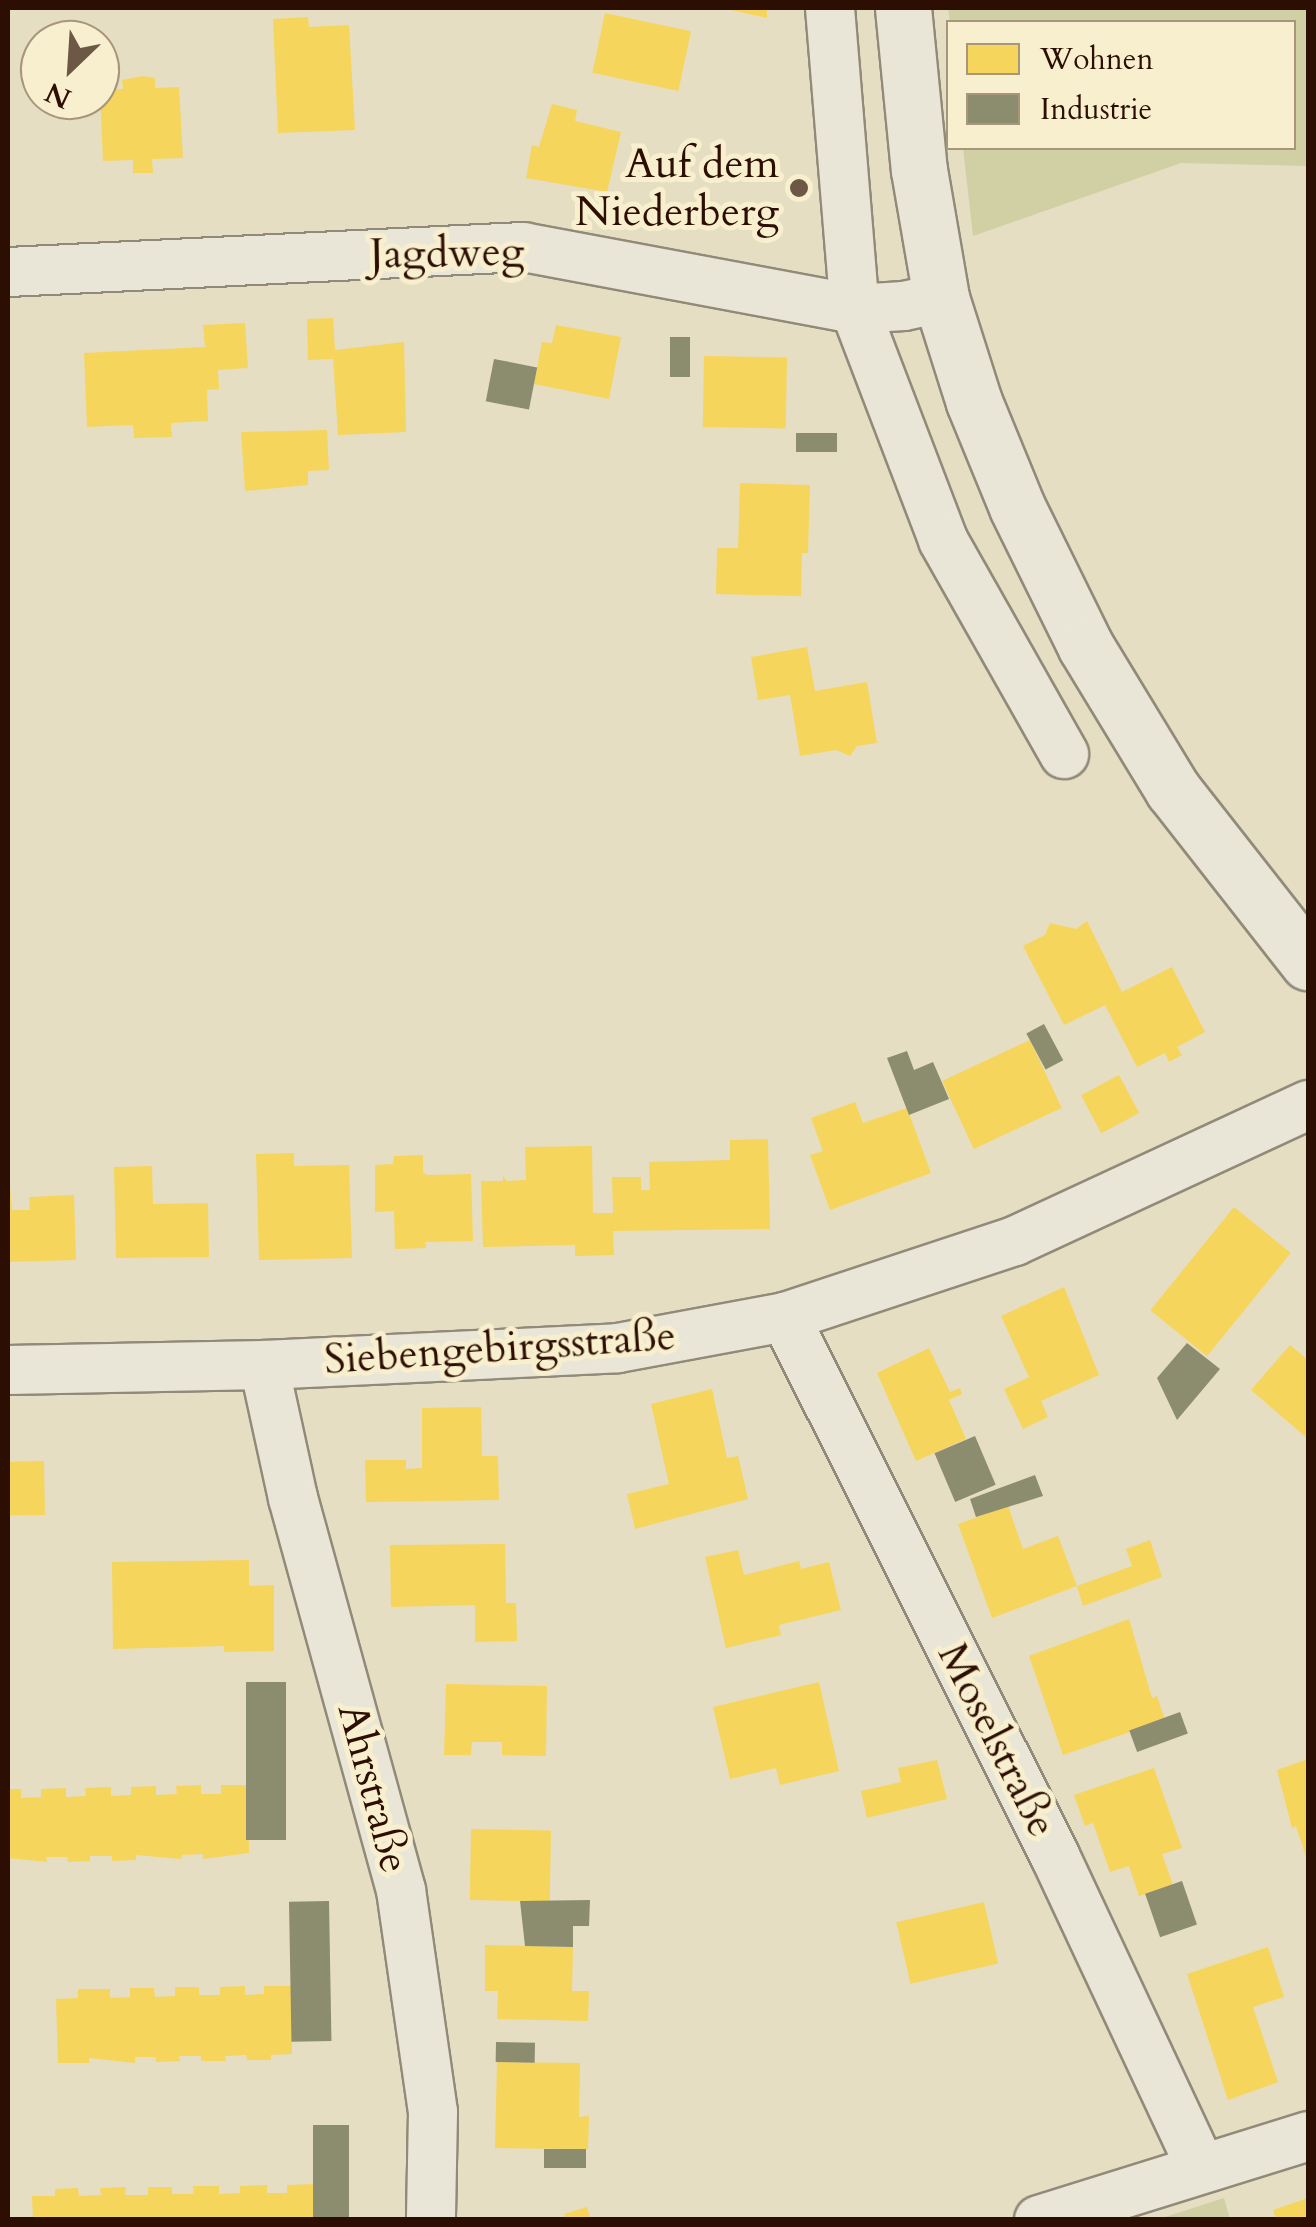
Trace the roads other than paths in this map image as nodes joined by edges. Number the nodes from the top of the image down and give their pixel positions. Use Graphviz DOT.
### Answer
graph roads {
  1 [pos="830,8"];
  2 [pos="902,8"];
  3 [pos="8,272"];
  4 [pos="941,298"];
  5 [pos="855,309"];
  6 [pos="1064,754"];
  7 [pos="1308,962"];
  8 [pos="1308,1105"];
  9 [pos="786,1317"];
  10 [pos="264,1365"];
  11 [pos="8,1370"];
  12 [pos="1308,2136"];
  13 [pos="1201,2167"];
  14 [pos="431,2220"];
  15 [pos="1039,2220"];
  1 -- 5 [label="street"];
  2 -- 4 [label="street"];
  3 -- 5 [label="street, Jagdweg"];
  4 -- 5 [label="street, Jagdweg"];
  4 -- 7 [label="street"];
  5 -- 6 [label="street"];
  8 -- 9 [label="street, Siebengebirgsstraße"];
  9 -- 10 [label="street, Siebengebirgsstraße"];
  9 -- 13 [label="street, Moselstraße"];
  10 -- 11 [label="street, Siebengebirgsstraße"];
  10 -- 14 [label="street, Ahrstraße"];
  12 -- 13 [label="street"];
  13 -- 15 [label="street"];
}
